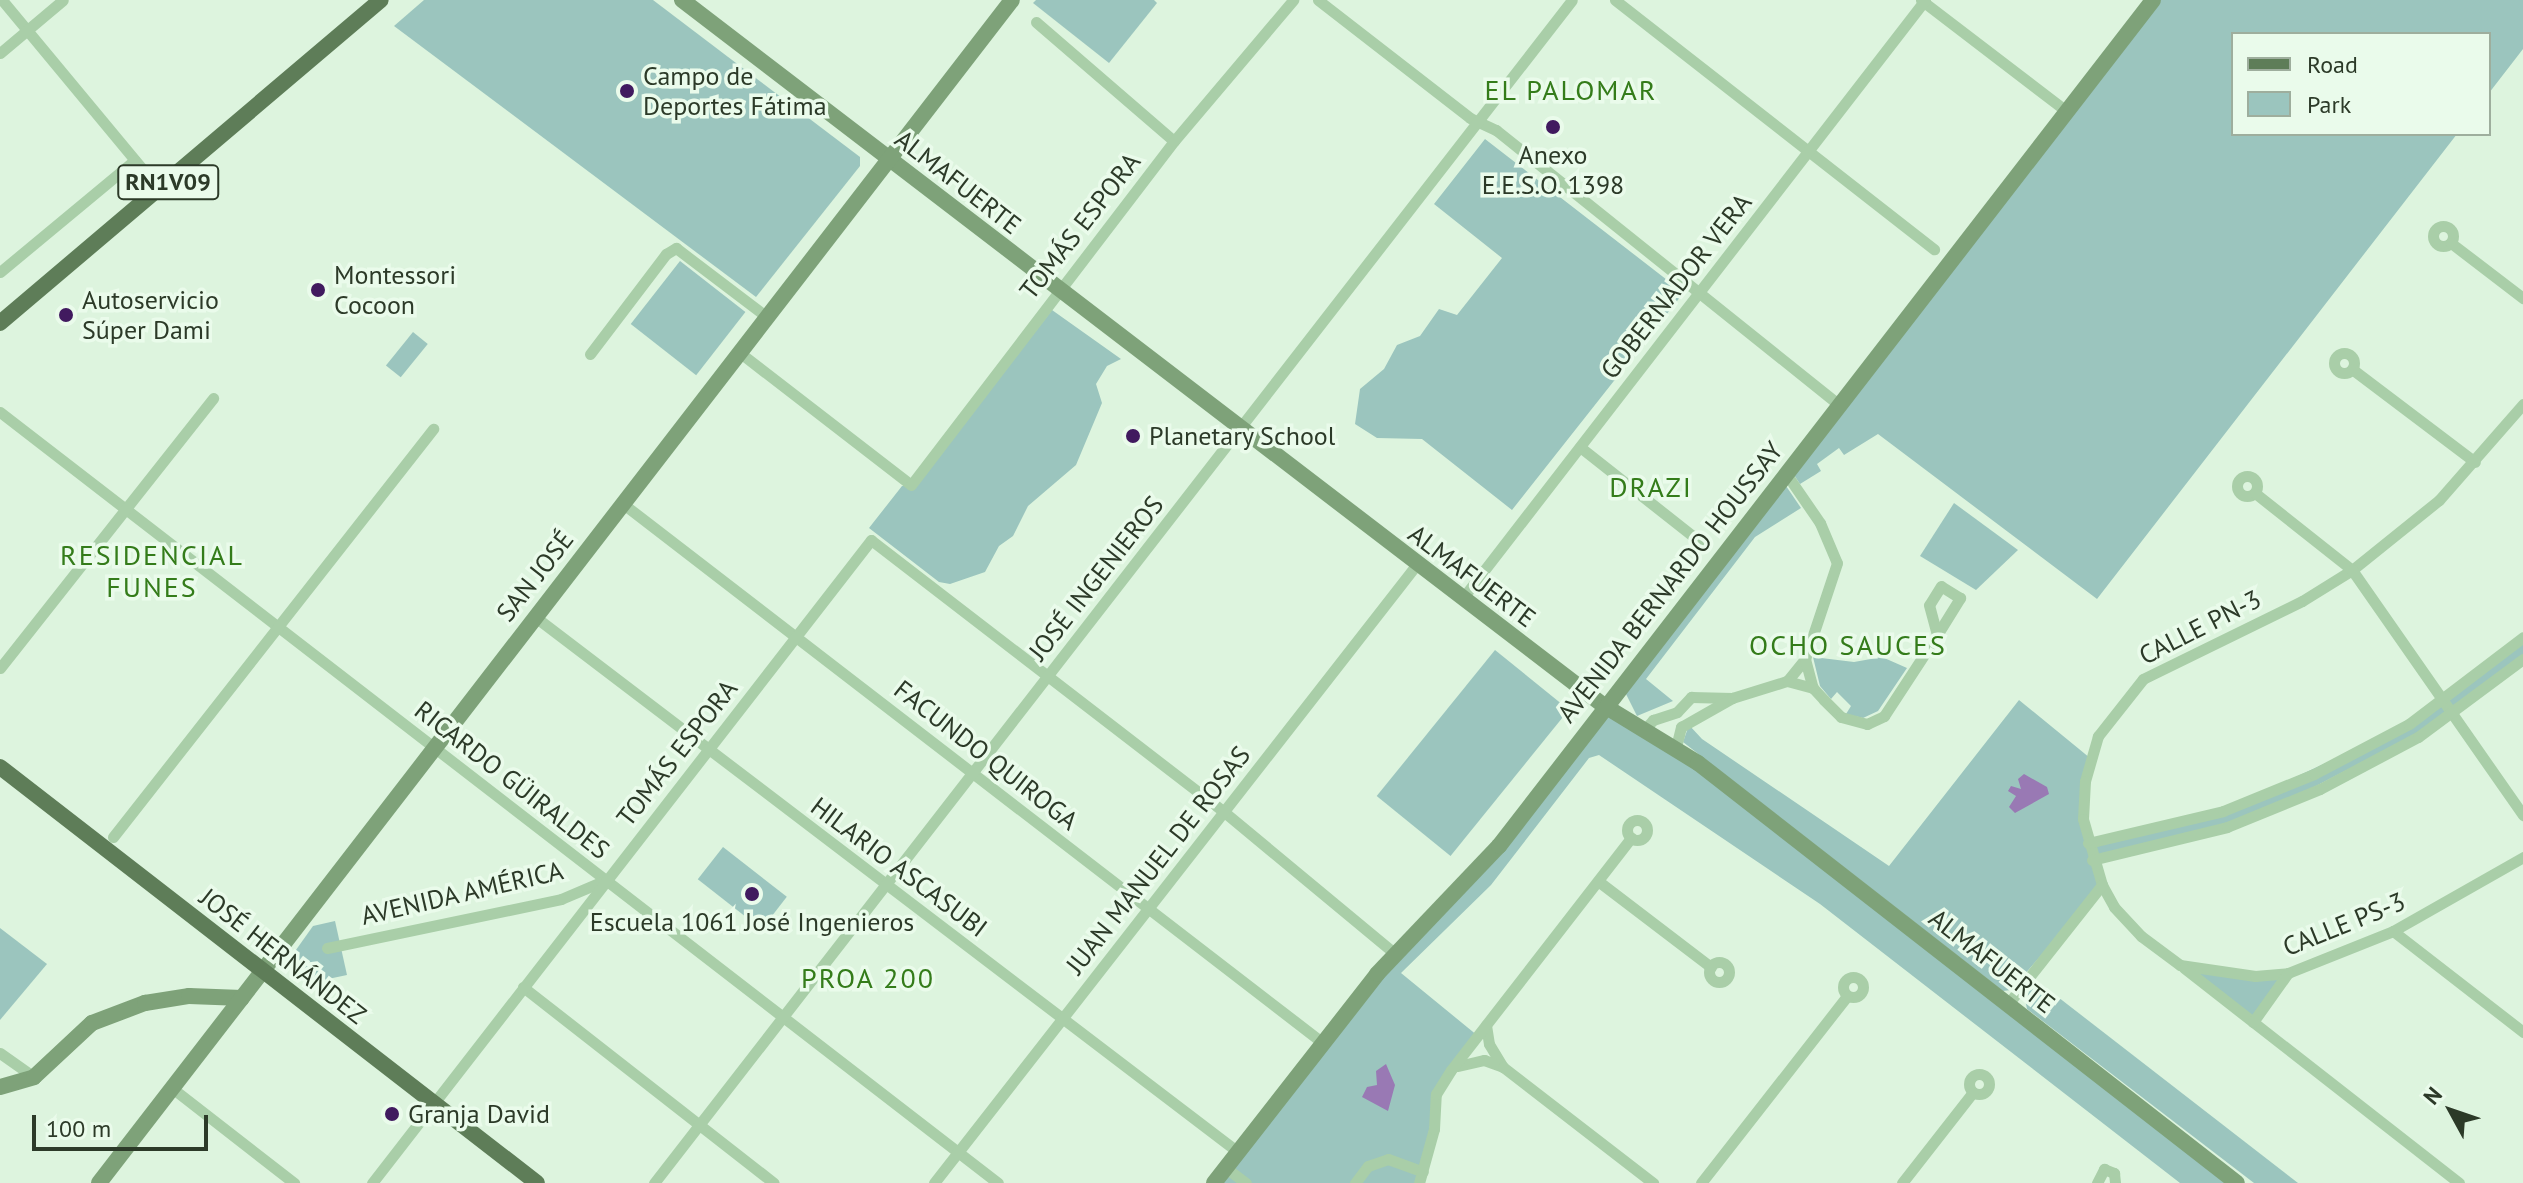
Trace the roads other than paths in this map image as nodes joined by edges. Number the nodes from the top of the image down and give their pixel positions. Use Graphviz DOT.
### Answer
graph roads {
  1 [pos="2,0"];
  2 [pos="63,0"];
  3 [pos="381,0"];
  4 [pos="682,0"];
  5 [pos="1012,0"];
  6 [pos="1293,0"];
  7 [pos="1318,0"];
  8 [pos="1572,0"];
  9 [pos="1615,0"];
  10 [pos="1923,1"];
  11 [pos="2151,1"];
  12 [pos="1036,22"];
  13 [pos="27,30"];
  14 [pos="0,53"];
  15 [pos="2066,111"];
  16 [pos="1477,121"];
  17 [pos="1174,141"];
  18 [pos="1809,151"];
  19 [pos="889,159"];
  20 [pos="135,160"];
  21 [pos="159,189"];
  22 [pos="2451,243"];
  23 [pos="1934,249"];
  24 [pos="0,272"];
  25 [pos="1059,290"];
  26 [pos="1701,290"];
  27 [pos="2523,298"];
  28 [pos="767,317"];
  29 [pos="0,323"];
  30 [pos="739,352"];
  31 [pos="590,354"];
  32 [pos="2352,369"];
  33 [pos="213,398"];
  34 [pos="1838,404"];
  35 [pos="2523,404"];
  36 [pos="0,412"];
  37 [pos="1240,428"];
  38 [pos="433,429"];
  39 [pos="1580,447"];
  40 [pos="2475,462"];
  41 [pos="1785,472"];
  42 [pos="2255,493"];
  43 [pos="622,503"];
  44 [pos="125,508"];
  45 [pos="1703,544"];
  46 [pos="1417,564"];
  47 [pos="2352,570"];
  48 [pos="1462,599"];
  49 [pos="534,616"];
  50 [pos="278,626"];
  51 [pos="1937,635"];
  52 [pos="796,636"];
  53 [pos="2523,637"];
  54 [pos="1805,659"];
  55 [pos="2523,659"];
  56 [pos="0,668"];
  57 [pos="1048,676"];
  58 [pos="1787,681"];
  59 [pos="1813,688"];
  60 [pos="1732,698"];
  61 [pos="2441,702"];
  62 [pos="1603,705"];
  63 [pos="1677,712"];
  64 [pos="2451,716"];
  65 [pos="1681,727"];
  66 [pos="1646,728"];
  67 [pos="434,747"];
  68 [pos="1676,747"];
  69 [pos="708,749"];
  70 [pos="0,767"];
  71 [pos="973,772"];
  72 [pos="2259,798"];
  73 [pos="1223,811"];
  74 [pos="2264,813"];
  75 [pos="2523,815"];
  76 [pos="113,837"];
  77 [pos="1631,838"];
  78 [pos="2088,843"];
  79 [pos="2523,857"];
  80 [pos="2094,865"];
  81 [pos="606,880"];
  82 [pos="1598,881"];
  83 [pos="886,884"];
  84 [pos="2102,885"];
  85 [pos="1148,908"];
  86 [pos="2393,931"];
  87 [pos="327,948"];
  88 [pos="1395,954"];
  89 [pos="2180,965"];
  90 [pos="1711,967"];
  91 [pos="263,971"];
  92 [pos="2288,973"];
  93 [pos="523,987"];
  94 [pos="1847,996"];
  95 [pos="242,998"];
  96 [pos="2008,1004"];
  97 [pos="783,1017"];
  98 [pos="1062,1018"];
  99 [pos="2253,1022"];
  100 [pos="1486,1025"];
  101 [pos="2523,1032"];
  102 [pos="1323,1043"];
  103 [pos="0,1053"];
  104 [pos="1503,1067"];
  105 [pos="1451,1070"];
  106 [pos="34,1077"];
  107 [pos="0,1087"];
  108 [pos="172,1088"];
  109 [pos="1973,1092"];
  110 [pos="434,1103"];
  111 [pos="700,1125"];
  112 [pos="958,1152"];
  113 [pos="1238,1152"];
  114 [pos="1226,1168"];
  115 [pos="1421,1178"];
  116 [pos="99,1183"];
  117 [pos="294,1183"];
  118 [pos="372,1183"];
  119 [pos="537,1183"];
  120 [pos="654,1183"];
  121 [pos="774,1183"];
  122 [pos="934,1183"];
  123 [pos="998,1183"];
  124 [pos="1214,1183"];
  125 [pos="1246,1183"];
  126 [pos="1355,1183"];
  127 [pos="1653,1183"];
  128 [pos="1701,1183"];
  129 [pos="1902,1183"];
  130 [pos="2097,1183"];
  131 [pos="2115,1183"];
  132 [pos="2237,1183"];
  133 [pos="2459,1183"];
  1 -- 13 [label="street"];
  2 -- 13 [label="street"];
  3 -- 21 [label="main road, RN1V09"];
  4 -- 19 [label="street, ALMAFUERTE"];
  5 -- 19 [label="street, SAN JOSÉ"];
  6 -- 17 [label="street, TOMÁS ESPORA"];
  7 -- 16 [label="street"];
  8 -- 16 [label="street, JOSÉ INGENIEROS"];
  9 -- 18 [label="street"];
  10 -- 15 [label="street"];
  10 -- 18 [label="street, GOBERNADOR VERA"];
  11 -- 15 [label="street, AVENIDA BERNARDO HOUSSAY"];
  12 -- 17 [label="street"];
  13 -- 14 [label="street"];
  13 -- 20 [label="street"];
  15 -- 34 [label="street, AVENIDA BERNARDO HOUSSAY"];
  16 -- 26 [label="street"];
  16 -- 37 [label="street, JOSÉ INGENIEROS"];
  17 -- 25 [label="street, TOMÁS ESPORA"];
  18 -- 23 [label="street"];
  18 -- 26 [label="street, GOBERNADOR VERA"];
  19 -- 25 [label="street, ALMAFUERTE"];
  19 -- 28 [label="street, SAN JOSÉ"];
  20 -- 21 [label="street"];
  20 -- 24 [label="street"];
  21 -- 29 [label="main road, RN1V09"];
  22 -- 27 [label="street"];
  25 -- 30 [label="street, TOMÁS ESPORA"];
  25 -- 37 [label="street, ALMAFUERTE"];
  26 -- 34 [label="street"];
  26 -- 39 [label="street, GOBERNADOR VERA"];
  28 -- 30 [label="street, SAN JOSÉ"];
  28 -- 31 [label="street"];
  30 -- 43 [label="street, SAN JOSÉ"];
  32 -- 40 [label="street"];
  33 -- 44 [label="street"];
  34 -- 41 [label="street, AVENIDA BERNARDO HOUSSAY"];
  35 -- 40 [label="street, CALLE PN-3"];
  36 -- 44 [label="street, RICARDO GÜIRALDES"];
  37 -- 46 [label="street, ALMAFUERTE"];
  37 -- 57 [label="street, JOSÉ INGENIEROS"];
  38 -- 50 [label="street"];
  39 -- 45 [label="street"];
  39 -- 48 [label="street, GOBERNADOR VERA"];
  40 -- 47 [label="street, CALLE PN-3"];
  41 -- 54 [label="street"];
  41 -- 62 [label="street, AVENIDA BERNARDO HOUSSAY"];
  42 -- 47 [label="street"];
  43 -- 49 [label="street, SAN JOSÉ"];
  43 -- 52 [label="street, FACUNDO QUIROGA"];
  44 -- 50 [label="street, RICARDO GÜIRALDES"];
  44 -- 56 [label="street"];
  46 -- 48 [label="street, ALMAFUERTE"];
  46 -- 73 [label="street, JUAN MANUEL DE ROSAS"];
  47 -- 61 [label="street"];
  47 -- 78 [label="street, CALLE PN-3"];
  48 -- 62 [label="street, ALMAFUERTE"];
  49 -- 67 [label="street, SAN JOSÉ"];
  49 -- 69 [label="street, HILARIO ASCASUBI"];
  50 -- 67 [label="street, RICARDO GÜIRALDES"];
  50 -- 76 [label="street"];
  51 -- 59 [label="street"];
  52 -- 57 [label="street, TOMÁS ESPORA"];
  52 -- 69 [label="street, TOMÁS ESPORA"];
  52 -- 71 [label="street, FACUNDO QUIROGA"];
  53 -- 61 [label="street"];
  54 -- 58 [label="street"];
  54 -- 59 [label="street"];
  55 -- 64 [label="street"];
  57 -- 71 [label="street, JOSÉ INGENIEROS"];
  57 -- 73 [label="street"];
  58 -- 59 [label="street"];
  58 -- 60 [label="street"];
  60 -- 63 [label="street"];
  60 -- 65 [label="street"];
  61 -- 64 [label="street"];
  61 -- 72 [label="street"];
  62 -- 66 [label="street, ALMAFUERTE"];
  62 -- 88 [label="street, AVENIDA BERNARDO HOUSSAY"];
  63 -- 65 [label="street"];
  63 -- 66 [label="street"];
  64 -- 74 [label="street"];
  64 -- 75 [label="street"];
  65 -- 68 [label="street"];
  66 -- 68 [label="street, ALMAFUERTE"];
  67 -- 81 [label="street, RICARDO GÜIRALDES"];
  67 -- 91 [label="street, SAN JOSÉ"];
  68 -- 96 [label="street, ALMAFUERTE"];
  69 -- 81 [label="street, TOMÁS ESPORA"];
  69 -- 83 [label="street, HILARIO ASCASUBI"];
  70 -- 91 [label="main road, JOSÉ HERNÁNDEZ"];
  71 -- 83 [label="street, JOSÉ INGENIEROS"];
  71 -- 85 [label="street, FACUNDO QUIROGA"];
  72 -- 74 [label="street"];
  72 -- 78 [label="street"];
  73 -- 85 [label="street, JUAN MANUEL DE ROSAS"];
  73 -- 88 [label="street"];
  74 -- 80 [label="street"];
  77 -- 82 [label="street"];
  78 -- 80 [label="street"];
  79 -- 86 [label="street, CALLE PS-3"];
  80 -- 84 [label="street"];
  81 -- 87 [label="street, AVENIDA AMÉRICA"];
  81 -- 93 [label="street, TOMÁS ESPORA"];
  81 -- 97 [label="street, RICARDO GÜIRALDES"];
  82 -- 90 [label="street"];
  82 -- 100 [label="street"];
  83 -- 97 [label="street, JOSÉ INGENIEROS"];
  83 -- 98 [label="street, HILARIO ASCASUBI"];
  84 -- 89 [label="street"];
  84 -- 96 [label="street"];
  85 -- 98 [label="street, JUAN MANUEL DE ROSAS"];
  85 -- 102 [label="street, FACUNDO QUIROGA"];
  86 -- 92 [label="street, CALLE PS-3"];
  86 -- 101 [label="street"];
  88 -- 102 [label="street, AVENIDA BERNARDO HOUSSAY"];
  89 -- 92 [label="street, CALLE PS-3"];
  89 -- 99 [label="street"];
  91 -- 95 [label="street, SAN JOSÉ"];
  91 -- 110 [label="main road, JOSÉ HERNÁNDEZ"];
  92 -- 99 [label="street"];
  93 -- 110 [label="street, TOMÁS ESPORA"];
  93 -- 111 [label="street"];
  94 -- 128 [label="street"];
  95 -- 106 [label="street"];
  95 -- 108 [label="street, SAN JOSÉ"];
  96 -- 132 [label="street, ALMAFUERTE"];
  97 -- 111 [label="street, JOSÉ INGENIEROS"];
  97 -- 112 [label="street, RICARDO GÜIRALDES"];
  98 -- 112 [label="street, JUAN MANUEL DE ROSAS"];
  98 -- 113 [label="street, HILARIO ASCASUBI"];
  99 -- 133 [label="street"];
  100 -- 104 [label="street"];
  100 -- 105 [label="street"];
  102 -- 113 [label="street, AVENIDA BERNARDO HOUSSAY"];
  103 -- 106 [label="street"];
  104 -- 105 [label="street"];
  104 -- 127 [label="street"];
  105 -- 115 [label="street"];
  106 -- 107 [label="street"];
  108 -- 116 [label="street, SAN JOSÉ"];
  108 -- 117 [label="street"];
  109 -- 129 [label="street"];
  110 -- 118 [label="street, TOMÁS ESPORA"];
  110 -- 119 [label="main road, JOSÉ HERNÁNDEZ"];
  111 -- 120 [label="street, JOSÉ INGENIEROS"];
  111 -- 121 [label="street"];
  112 -- 122 [label="street, JUAN MANUEL DE ROSAS"];
  112 -- 123 [label="street, RICARDO GÜIRALDES"];
  113 -- 114 [label="street, AVENIDA BERNARDO HOUSSAY"];
  114 -- 124 [label="street, AVENIDA BERNARDO HOUSSAY"];
  114 -- 125 [label="street"];
  115 -- 126 [label="street"];
  130 -- 131 [label="street"];
}
